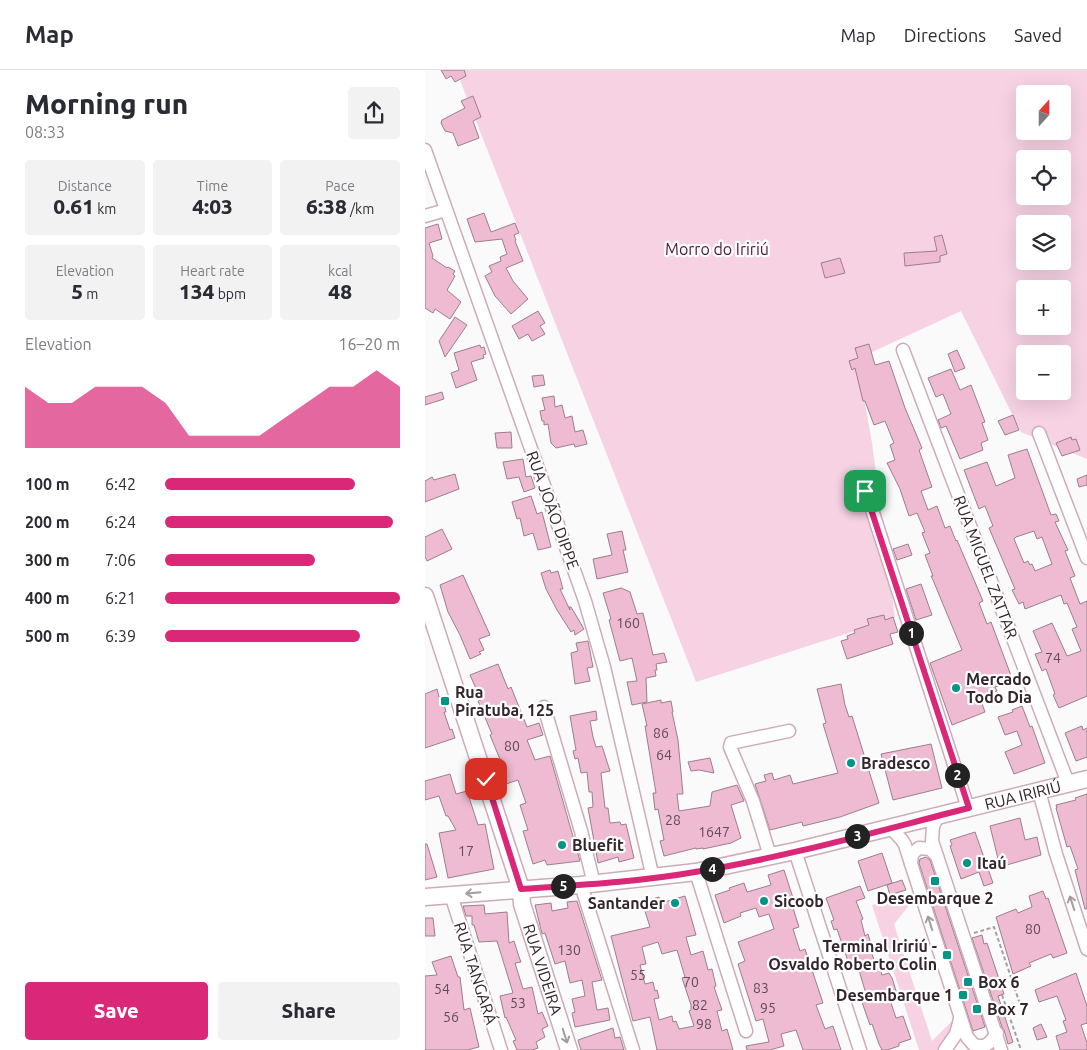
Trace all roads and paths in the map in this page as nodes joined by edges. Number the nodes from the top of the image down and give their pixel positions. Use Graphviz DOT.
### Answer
graph roads {
  1 [pos="425,150"];
  2 [pos="446,210"];
  3 [pos="425,216"];
  4 [pos="903,350"];
  5 [pos="1039,433"];
  6 [pos="865,491"];
  7 [pos="1087,558"];
  8 [pos="425,596"];
  9 [pos="544,707"];
  10 [pos="789,731"];
  11 [pos="1087,779"];
  12 [pos="1068,783"];
  13 [pos="1039,791"];
  14 [pos="969,808"];
  15 [pos="938,816"];
  16 [pos="890,828"];
  17 [pos="795,851"];
  18 [pos="770,856"];
  19 [pos="937,856"];
  20 [pos="911,864"];
  21 [pos="696,872"];
  22 [pos="653,878"];
  23 [pos="587,884"];
  24 [pos="521,889"];
  25 [pos="451,895"];
  26 [pos="425,897"];
  27 [pos="969,935"];
  28 [pos="1087,949"];
  29 [pos="1002,995"];
  30 [pos="1021,1007"];
  31 [pos="960,1019"];
  32 [pos="746,1031"];
  33 [pos="997,1033"];
  34 [pos="501,1050"];
  35 [pos="569,1050"];
  36 [pos="633,1050"];
  37 [pos="860,1050"];
  38 [pos="945,1050"];
  39 [pos="1001,1050"];
  40 [pos="1021,1050"];
  1 -- 2 [label="street, RUA JOÃO DIPPE"];
  2 -- 3 [label="street"];
  2 -- 22 [label="street, RUA JOÃO DIPPE"];
  4 -- 12 [label="street, RUA MIGUEL ZATTAR"];
  5 -- 7 [label="street"];
  6 -- 14 [label="street"];
  8 -- 24 [label="main road, RUA VIDEIRA"];
  9 -- 23 [label="street"];
  10 -- 18 [label="street"];
  11 -- 12 [label="main road, RUA IRIRIÚ"];
  12 -- 13 [label="main road, RUA IRIRIÚ"];
  13 -- 14 [label="main road, RUA IRIRIÚ"];
  28 -- 13 [label="street, one-way"];
  14 -- 15 [label="main road, RUA IRIRIÚ"];
  15 -- 16 [label="main road, RUA IRIRIÚ"];
  15 -- 19 [label="street"];
  16 -- 17 [label="main road, RUA IRIRIÚ"];
  16 -- 20 [label="street"];
  17 -- 18 [label="main road, RUA IRIRIÚ"];
  17 -- 37 [label="street"];
  18 -- 21 [label="main road, RUA IRIRIÚ"];
  19 -- 20 [label="street"];
  19 -- 33 [label="street"];
  31 -- 20 [label="street, one-way"];
  21 -- 22 [label="main road, RUA IRIRIÚ"];
  21 -- 32 [label="street"];
  22 -- 23 [label="main road, RUA IRIRIÚ"];
  23 -- 24 [label="main road, RUA IRIRIÚ"];
  23 -- 36 [label="street"];
  24 -- 25 [label="main road, RUA IRIRIÚ, one-way"];
  24 -- 35 [label="main road, RUA VIDEIRA, one-way"];
  25 -- 26 [label="main road, RUA IRIRIÚ"];
  25 -- 34 [label="street, RUA TANGARÁ"];
  27 -- 30 [label="path"];
  29 -- 40 [label="path"];
  31 -- 33 [label="street"];
  31 -- 38 [label="street"];
  33 -- 39 [label="street"];
}
